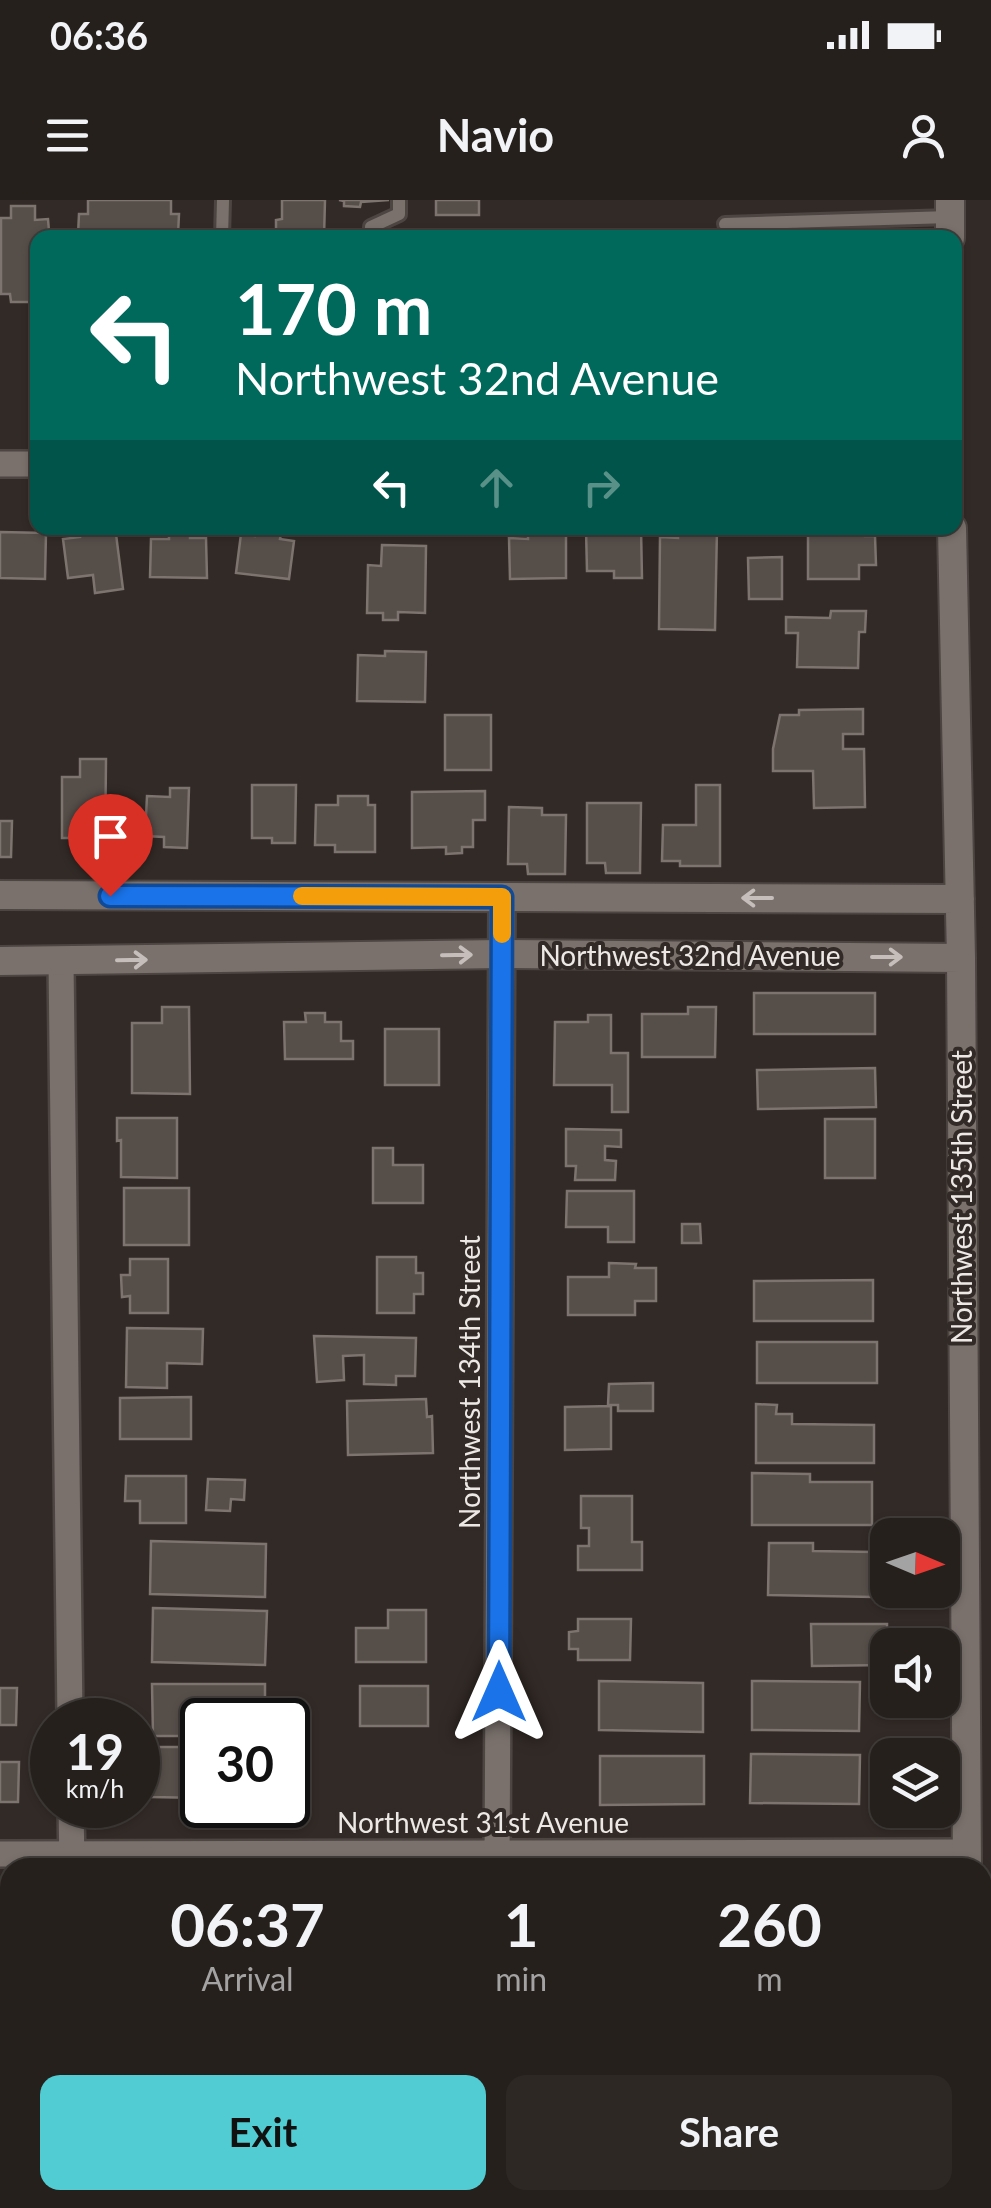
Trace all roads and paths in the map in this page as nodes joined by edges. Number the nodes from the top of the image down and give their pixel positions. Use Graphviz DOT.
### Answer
graph roads {
  1 [pos="222,200"];
  2 [pos="399,200"];
  3 [pos="950,218"];
  4 [pos="725,224"];
  5 [pos="222,230"];
  6 [pos="371,230"];
  7 [pos="0,464"];
  8 [pos="30,464"];
  9 [pos="952,535"];
  10 [pos="0,895"];
  11 [pos="502,897"];
  12 [pos="960,899"];
  13 [pos="502,954"];
  14 [pos="961,958"];
  15 [pos="0,961"];
  16 [pos="60,961"];
  17 [pos="70,1698"];
  18 [pos="71,1828"];
  19 [pos="0,1854"];
  20 [pos="41,1858"];
  21 [pos="72,1858"];
  22 [pos="497,1858"];
  23 [pos="967,1858"];
  1 -- 5 [label="lane"];
  2 -- 6 [label="lane"];
  3 -- 4 [label="lane"];
  7 -- 8 [label="street"];
  9 -- 12 [label="main road, Northwest 135th Street"];
  10 -- 11 [label="main road, Northwest 32nd Avenue"];
  12 -- 11 [label="main road, Northwest 32nd Avenue, one-way"];
  11 -- 13 [label="street, Northwest 134th Street"];
  12 -- 14 [label="main road, Northwest 135th Street"];
  13 -- 14 [label="main road, Northwest 32nd Avenue, one-way"];
  16 -- 13 [label="main road, Northwest 32nd Avenue, one-way"];
  13 -- 22 [label="street, Northwest 134th Street"];
  14 -- 23 [label="main road, Northwest 135th Street"];
  15 -- 16 [label="main road, Northwest 32nd Avenue"];
  16 -- 17 [label="street"];
  18 -- 21 [label="street"];
  19 -- 20 [label="street, Northwest 31st Avenue"];
}
